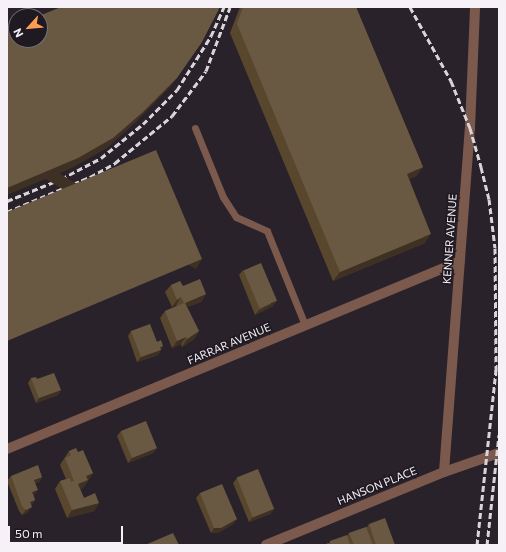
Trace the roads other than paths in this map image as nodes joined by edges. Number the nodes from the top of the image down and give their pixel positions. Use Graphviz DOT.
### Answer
graph roads {
  1 [pos="475,7"];
  2 [pos="195,128"];
  3 [pos="460,261"];
  4 [pos="305,325"];
  5 [pos="7,449"];
  6 [pos="499,453"];
  7 [pos="444,472"];
  8 [pos="266,545"];
  1 -- 3 [label="street, KENNER AVENUE"];
  2 -- 4 [label="lane"];
  3 -- 4 [label="street, FARRAR AVENUE"];
  3 -- 7 [label="street, KENNER AVENUE"];
  4 -- 5 [label="street, FARRAR AVENUE"];
  6 -- 7 [label="street, HANSON PLACE"];
  7 -- 8 [label="street, HANSON PLACE"];
}
